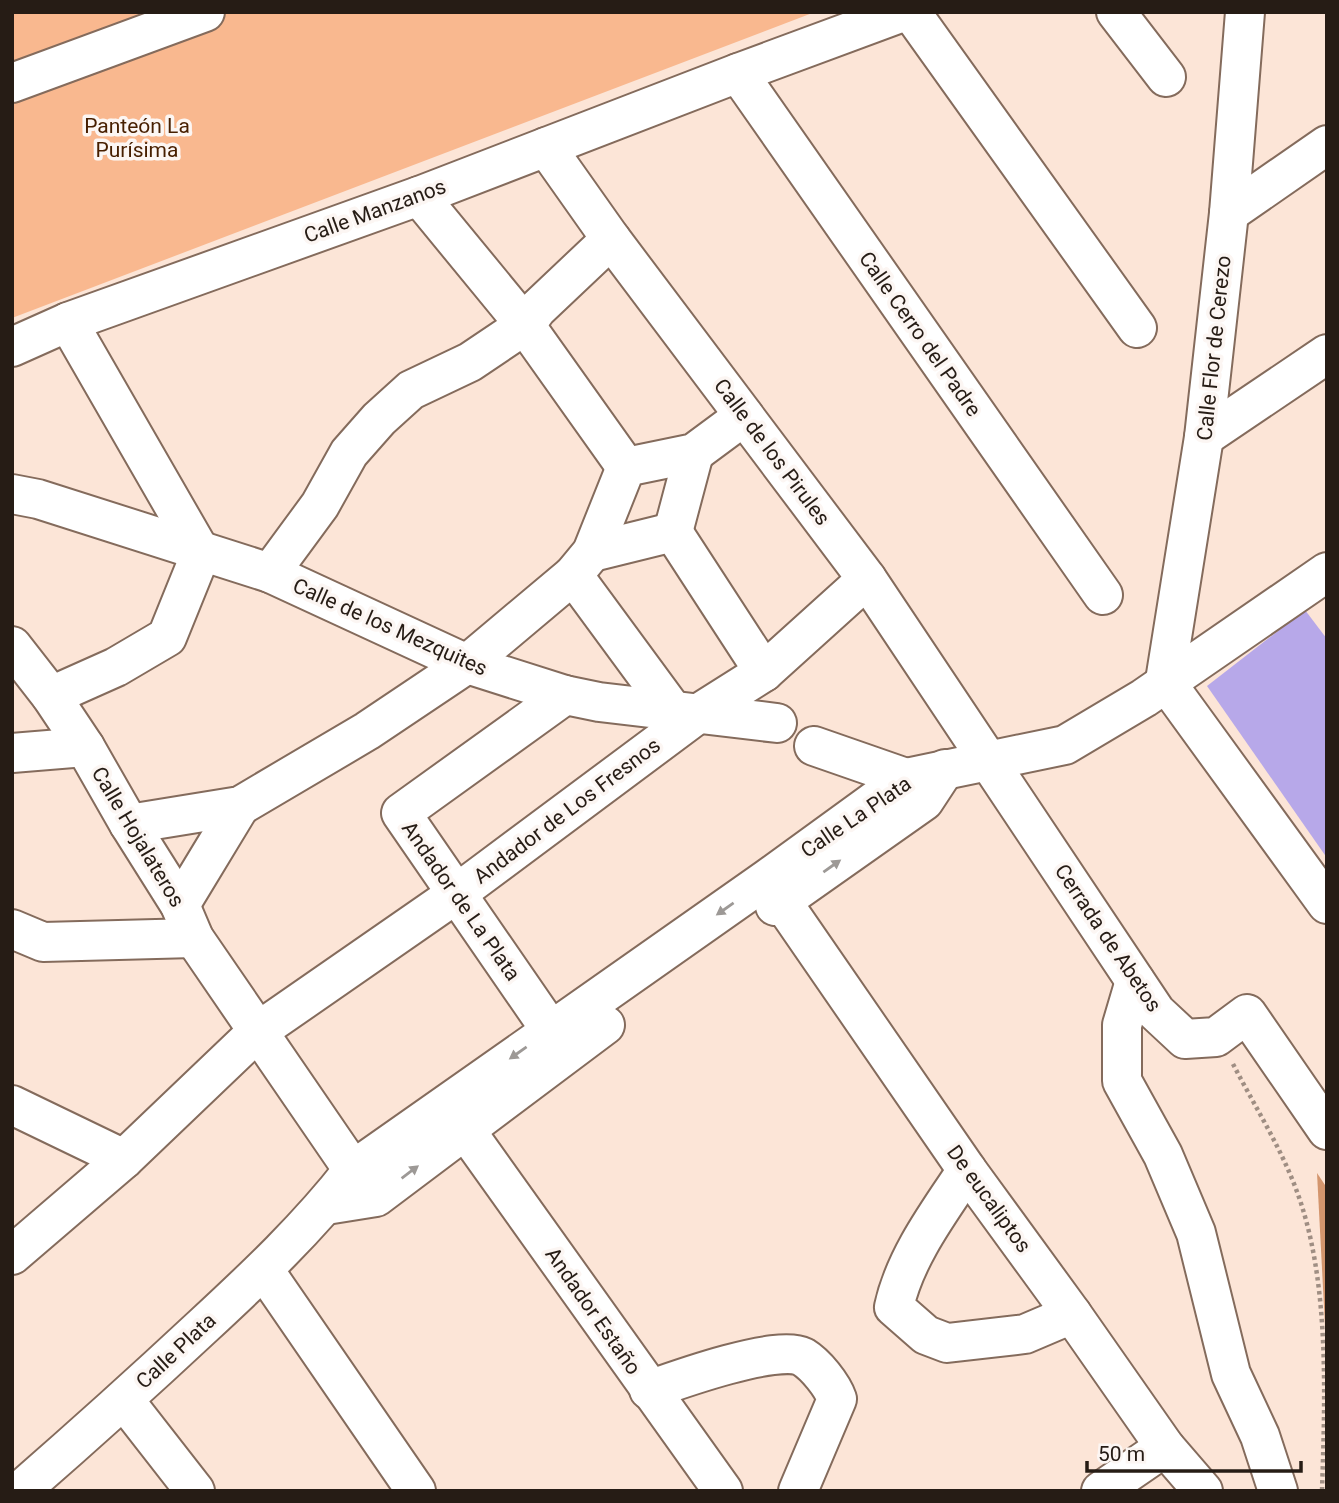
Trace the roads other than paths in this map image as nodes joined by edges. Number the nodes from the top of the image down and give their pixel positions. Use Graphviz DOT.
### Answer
graph roads {
  1 [pos="205,12"];
  2 [pos="903,12"];
  3 [pos="911,12"];
  4 [pos="1116,12"];
  5 [pos="1245,12"];
  6 [pos="738,73"];
  7 [pos="1166,76"];
  8 [pos="12,83"];
  9 [pos="1327,145"];
  10 [pos="546,148"];
  11 [pos="419,195"];
  12 [pos="1229,213"];
  13 [pos="611,239"];
  14 [pos="68,323"];
  15 [pos="525,325"];
  16 [pos="1137,328"];
  17 [pos="12,347"];
  18 [pos="1327,354"];
  19 [pos="744,416"];
  20 [pos="1205,437"];
  21 [pos="694,453"];
  22 [pos="626,467"];
  23 [pos="12,494"];
  24 [pos="673,532"];
  25 [pos="201,553"];
  26 [pos="582,564"];
  27 [pos="270,573"];
  28 [pos="867,579"];
  29 [pos="1322,584"];
  30 [pos="1103,595"];
  31 [pos="12,646"];
  32 [pos="467,664"];
  33 [pos="764,672"];
  34 [pos="1165,681"];
  35 [pos="565,695"];
  36 [pos="51,696"];
  37 [pos="686,712"];
  38 [pos="777,723"];
  39 [pos="814,746"];
  40 [pos="85,747"];
  41 [pos="12,753"];
  42 [pos="990,761"];
  43 [pos="915,789"];
  44 [pos="240,806"];
  45 [pos="129,824"];
  46 [pos="774,890"];
  47 [pos="456,894"];
  48 [pos="1327,904"];
  49 [pos="187,921"];
  50 [pos="12,929"];
  51 [pos="1135,981"];
  52 [pos="257,1032"];
  53 [pos="558,1041"];
  54 [pos="12,1105"];
  55 [pos="456,1116"];
  56 [pos="1327,1130"];
  57 [pos="124,1159"];
  58 [pos="967,1170"];
  59 [pos="364,1183"];
  60 [pos="326,1205"];
  61 [pos="12,1255"];
  62 [pos="264,1270"];
  63 [pos="1072,1314"];
  64 [pos="649,1390"];
  65 [pos="124,1400"];
  66 [pos="1165,1447"];
  67 [pos="20,1491"];
  68 [pos="195,1491"];
  69 [pos="416,1491"];
  70 [pos="723,1491"];
  71 [pos="798,1491"];
  72 [pos="1101,1491"];
  73 [pos="1203,1491"];
  74 [pos="1278,1491"];
  1 -- 8 [label="street"];
  2 -- 6 [label="street, Calle Manzanos"];
  3 -- 16 [label="street"];
  4 -- 7 [label="street"];
  5 -- 12 [label="street, Calle Flor de Cerezo"];
  6 -- 10 [label="street, Calle Manzanos"];
  6 -- 30 [label="street, Calle Cerro del Padre"];
  9 -- 12 [label="street"];
  10 -- 11 [label="street, Calle Manzanos"];
  10 -- 13 [label="street, Calle de los Pirules"];
  11 -- 14 [label="street, Calle Manzanos"];
  11 -- 15 [label="street"];
  12 -- 20 [label="street, Calle Flor de Cerezo"];
  13 -- 15 [label="street"];
  13 -- 19 [label="street, Calle de los Pirules"];
  14 -- 17 [label="street, Calle Manzanos"];
  14 -- 25 [label="street"];
  15 -- 22 [label="street"];
  15 -- 27 [label="street"];
  18 -- 20 [label="street"];
  19 -- 21 [label="street"];
  19 -- 28 [label="street, Calle de los Pirules"];
  20 -- 34 [label="street, Calle Flor de Cerezo"];
  21 -- 22 [label="street"];
  21 -- 24 [label="street"];
  22 -- 26 [label="street"];
  23 -- 25 [label="street, Calle de los Mezquites"];
  24 -- 26 [label="street"];
  24 -- 33 [label="street"];
  25 -- 27 [label="street, Calle de los Mezquites"];
  25 -- 36 [label="street"];
  26 -- 32 [label="street"];
  26 -- 37 [label="street"];
  27 -- 32 [label="street, Calle de los Mezquites"];
  28 -- 33 [label="street, Andador de Los Fresnos"];
  28 -- 42 [label="street, Calle de los Pirules"];
  29 -- 34 [label="street"];
  31 -- 36 [label="street, Calle Hojalateros"];
  32 -- 35 [label="street, Calle de los Mezquites"];
  32 -- 44 [label="street"];
  33 -- 37 [label="street, Andador de Los Fresnos"];
  34 -- 42 [label="street"];
  34 -- 48 [label="street"];
  35 -- 37 [label="street, Calle de los Mezquites"];
  35 -- 47 [label="street, Andador de La Plata"];
  36 -- 40 [label="street, Calle Hojalateros"];
  37 -- 38 [label="street, Calle de los Mezquites"];
  37 -- 47 [label="street, Andador de Los Fresnos"];
  39 -- 43 [label="street"];
  40 -- 41 [label="street"];
  40 -- 45 [label="street, Calle Hojalateros"];
  42 -- 43 [label="street, Calle La Plata"];
  42 -- 51 [label="street, Cerrada de Abetos"];
  43 -- 46 [label="street, Calle La Plata"];
  44 -- 45 [label="street"];
  44 -- 49 [label="street"];
  45 -- 49 [label="street, Calle Hojalateros"];
  46 -- 53 [label="street, Calle La Plata"];
  46 -- 58 [label="street, De eucaliptos"];
  47 -- 52 [label="street, Andador de Los Fresnos"];
  47 -- 53 [label="street, Andador de La Plata"];
  49 -- 50 [label="street"];
  49 -- 52 [label="street, Calle Hojalateros"];
  51 -- 56 [label="street, Cerrada de Abetos"];
  51 -- 74 [label="street"];
  52 -- 57 [label="street, Andador de Los Fresnos"];
  52 -- 59 [label="street, Calle Hojalateros"];
  53 -- 55 [label="street, Calle La Plata"];
  54 -- 57 [label="street"];
  55 -- 59 [label="street, Calle La Plata"];
  55 -- 64 [label="street, Andador Estaño"];
  57 -- 61 [label="street, Andador de Los Fresnos"];
  58 -- 63 [label="street, De eucaliptos"];
  58 -- 63 [label="street"];
  59 -- 60 [label="street, Calle La Plata"];
  60 -- 62 [label="street, Calle Plata"];
  62 -- 65 [label="street, Calle Plata"];
  62 -- 69 [label="street"];
  63 -- 66 [label="street, De eucaliptos"];
  64 -- 70 [label="street, Andador Estaño"];
  64 -- 71 [label="street"];
  65 -- 67 [label="street, Calle Plata"];
  65 -- 68 [label="street"];
  66 -- 72 [label="street"];
  66 -- 73 [label="street, De eucaliptos"];
}
